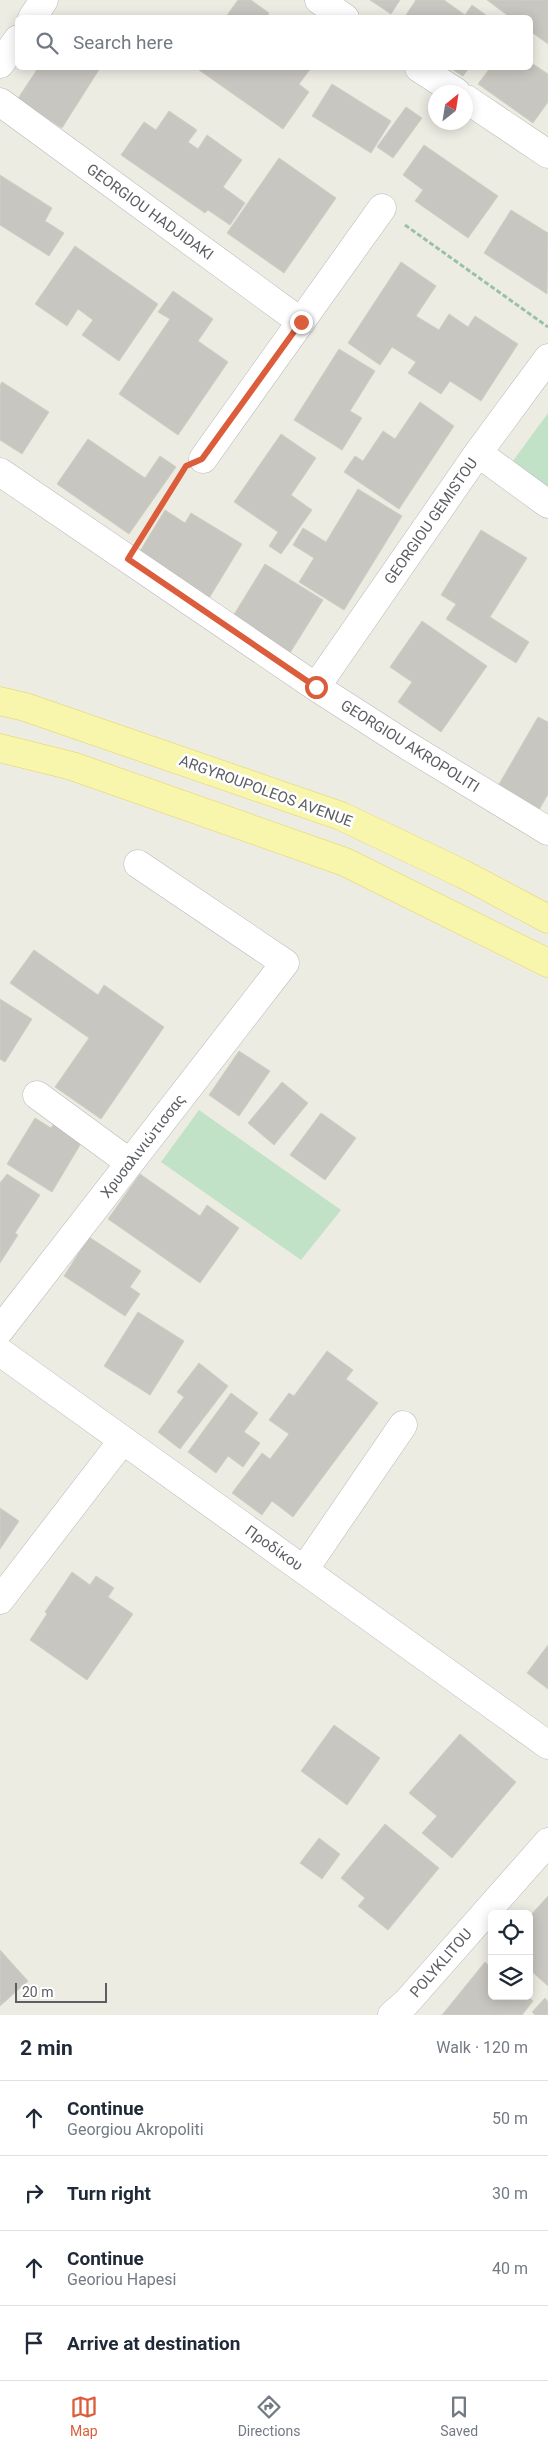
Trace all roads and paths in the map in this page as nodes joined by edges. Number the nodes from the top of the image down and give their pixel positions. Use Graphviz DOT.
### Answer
graph roads {
  1 [pos="44,0"];
  2 [pos="319,0"];
  3 [pos="34,15"];
  4 [pos="341,15"];
  5 [pos="15,43"];
  6 [pos="0,64"];
  7 [pos="422,70"];
  8 [pos="445,85"];
  9 [pos="0,102"];
  10 [pos="473,104"];
  11 [pos="548,154"];
  12 [pos="382,208"];
  13 [pos="301,322"];
  14 [pos="548,327"];
  15 [pos="548,358"];
  16 [pos="478,453"];
  17 [pos="202,459"];
  18 [pos="0,472"];
  19 [pos="548,504"];
  20 [pos="128,559"];
  21 [pos="316,687"];
  22 [pos="0,701"];
  23 [pos="0,748"];
  24 [pos="548,831"];
  25 [pos="138,864"];
  26 [pos="548,919"];
  27 [pos="548,963"];
  28 [pos="37,1095"];
  29 [pos="130,1163"];
  30 [pos="0,1330"];
  31 [pos="0,1352"];
  32 [pos="403,1425"];
  33 [pos="123,1440"];
  34 [pos="304,1570"];
  35 [pos="0,1600"];
  36 [pos="548,1745"];
  37 [pos="548,1842"];
  38 [pos="392,2015"];
  1 -- 3 [label="street"];
  2 -- 4 [label="street"];
  5 -- 6 [label="street"];
  7 -- 8 [label="street"];
  9 -- 13 [label="street, GEORGIOU HADJIDAKI"];
  10 -- 11 [label="street"];
  12 -- 13 [label="street"];
  12 -- 14 [label="path"];
  13 -- 17 [label="street"];
  15 -- 16 [label="street, GEORGIOU GEMISTOU"];
  16 -- 19 [label="street"];
  16 -- 21 [label="street, GEORGIOU GEMISTOU"];
  17 -- 20 [label="path"];
  18 -- 20 [label="street, GEORGIOU AKROPOLITI"];
  20 -- 21 [label="street, GEORGIOU AKROPOLITI"];
  21 -- 24 [label="street, GEORGIOU AKROPOLITI"];
  22 -- 26 [label="main road, ARGYROUPOLEOS AVENUE"];
  23 -- 27 [label="main road"];
  25 -- 29 [label="street, Χρυσαλινιώτισσας"];
  28 -- 29 [label="street"];
  29 -- 30 [label="street, Χρυσαλινιώτισσας"];
  31 -- 33 [label="street, Προδίκου"];
  32 -- 34 [label="street"];
  33 -- 34 [label="street, Προδίκου"];
  33 -- 35 [label="street"];
  34 -- 36 [label="street, Προδίκου"];
  37 -- 38 [label="street, POLYKLITOU"];
}
